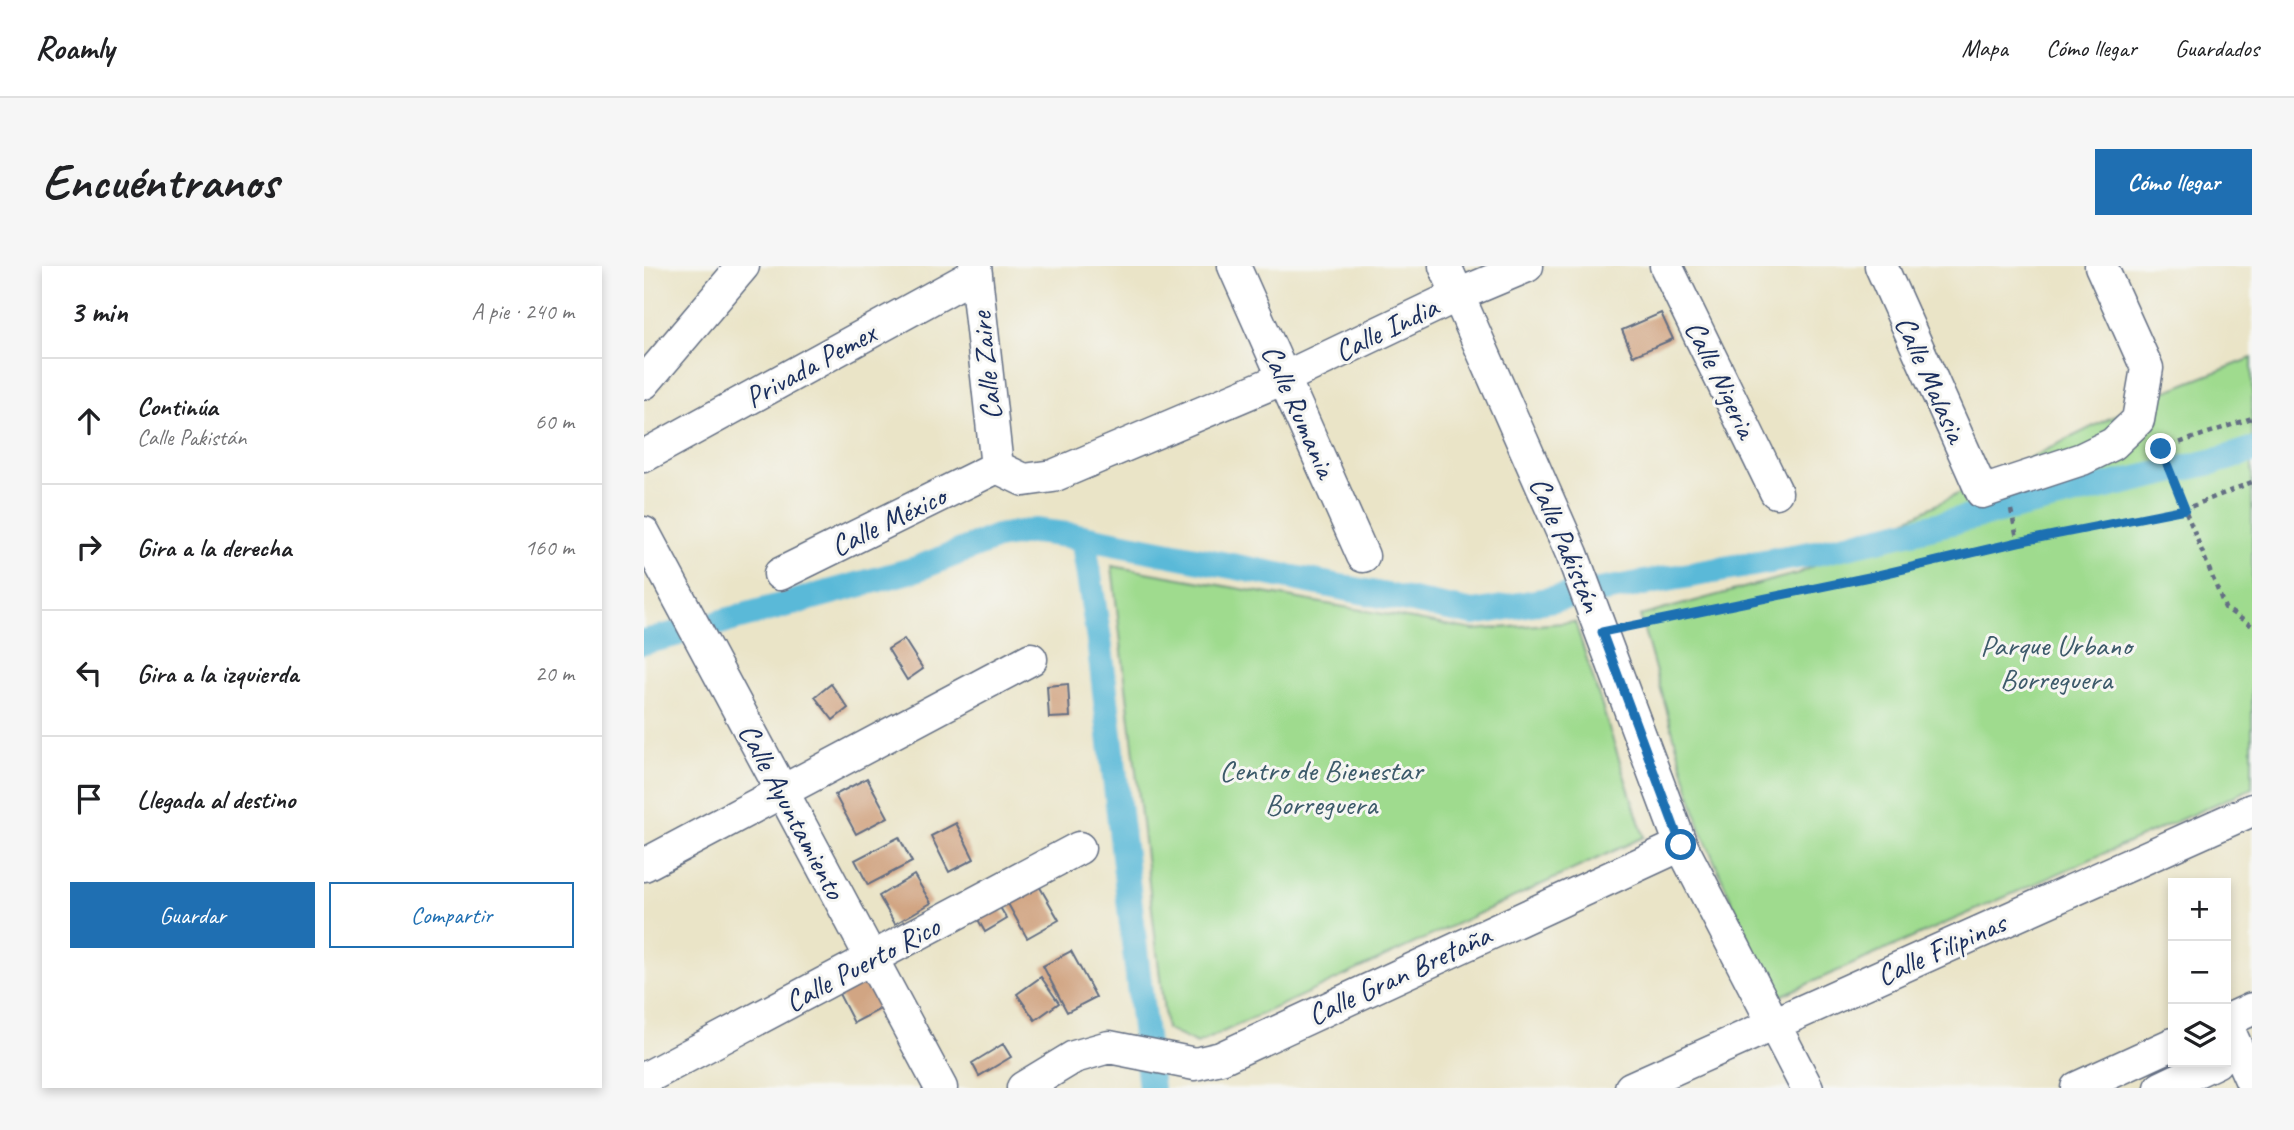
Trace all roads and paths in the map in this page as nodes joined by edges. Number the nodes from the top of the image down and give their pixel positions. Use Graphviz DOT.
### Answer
graph roads {
  1 [pos="743,266"];
  2 [pos="1234,266"];
  3 [pos="1445,266"];
  4 [pos="1527,266"];
  5 [pos="1666,266"];
  6 [pos="1881,266"];
  7 [pos="2101,266"];
  8 [pos="976,270"];
  9 [pos="1458,295"];
  10 [pos="1284,378"];
  11 [pos="644,383"];
  12 [pos="2252,418"];
  13 [pos="2138,420"];
  14 [pos="2161,449"];
  15 [pos="644,456"];
  16 [pos="996,467"];
  17 [pos="2252,482"];
  18 [pos="1993,489"];
  19 [pos="1776,492"];
  20 [pos="2185,509"];
  21 [pos="644,533"];
  22 [pos="2018,542"];
  23 [pos="1363,556"];
  24 [pos="780,574"];
  25 [pos="1597,617"];
  26 [pos="2252,626"];
  27 [pos="1031,659"];
  28 [pos="782,792"];
  29 [pos="2252,810"];
  30 [pos="1681,845"];
  31 [pos="1079,848"];
  32 [pos="644,865"];
  33 [pos="872,958"];
  34 [pos="2252,1009"];
  35 [pos="1774,1023"];
  36 [pos="2231,1041"];
  37 [pos="2231,1045"];
  38 [pos="2168,1046"];
  39 [pos="2193,1067"];
  40 [pos="644,1079"];
  41 [pos="2252,1082"];
  42 [pos="941,1088"];
  43 [pos="1023,1088"];
  44 [pos="1631,1088"];
  45 [pos="1807,1088"];
  46 [pos="2077,1088"];
  47 [pos="2161,1088"];
  1 -- 11 [label="street"];
  2 -- 10 [label="street, Calle Rumania"];
  3 -- 9 [label="street, Calle Pakistán"];
  4 -- 9 [label="street, Calle India"];
  5 -- 19 [label="street, Calle Nigeria"];
  6 -- 18 [label="street, Calle Malasia"];
  7 -- 13 [label="street"];
  8 -- 15 [label="street, Privada Pemex"];
  8 -- 16 [label="street, Calle Zaire"];
  9 -- 10 [label="street, Calle India"];
  9 -- 25 [label="street, Calle Pakistán"];
  10 -- 16 [label="street, Calle India"];
  10 -- 23 [label="street, Calle Rumania"];
  12 -- 14 [label="path"];
  13 -- 14 [label="path"];
  13 -- 18 [label="street"];
  14 -- 20 [label="path"];
  16 -- 24 [label="street, Calle México"];
  17 -- 20 [label="path"];
  18 -- 22 [label="path"];
  20 -- 22 [label="path"];
  20 -- 26 [label="path"];
  21 -- 28 [label="street, Calle Ayuntamiento"];
  22 -- 25 [label="path"];
  25 -- 30 [label="street, Calle Pakistán"];
  27 -- 28 [label="street"];
  28 -- 32 [label="street"];
  28 -- 33 [label="street, Calle Ayuntamiento"];
  29 -- 35 [label="street, Calle Filipinas"];
  30 -- 35 [label="street, Calle Pakistán"];
  30 -- 43 [label="street, Calle Gran Bretaña"];
  31 -- 33 [label="street, Calle Puerto Rico"];
  33 -- 40 [label="street, Calle Puerto Rico"];
  33 -- 42 [label="street, Calle Ayuntamiento"];
  34 -- 36 [label="street"];
  35 -- 44 [label="street, Calle Filipinas"];
  35 -- 45 [label="street, Calle Pakistán"];
  37 -- 41 [label="street"];
  38 -- 46 [label="street"];
  39 -- 47 [label="street"];
}
